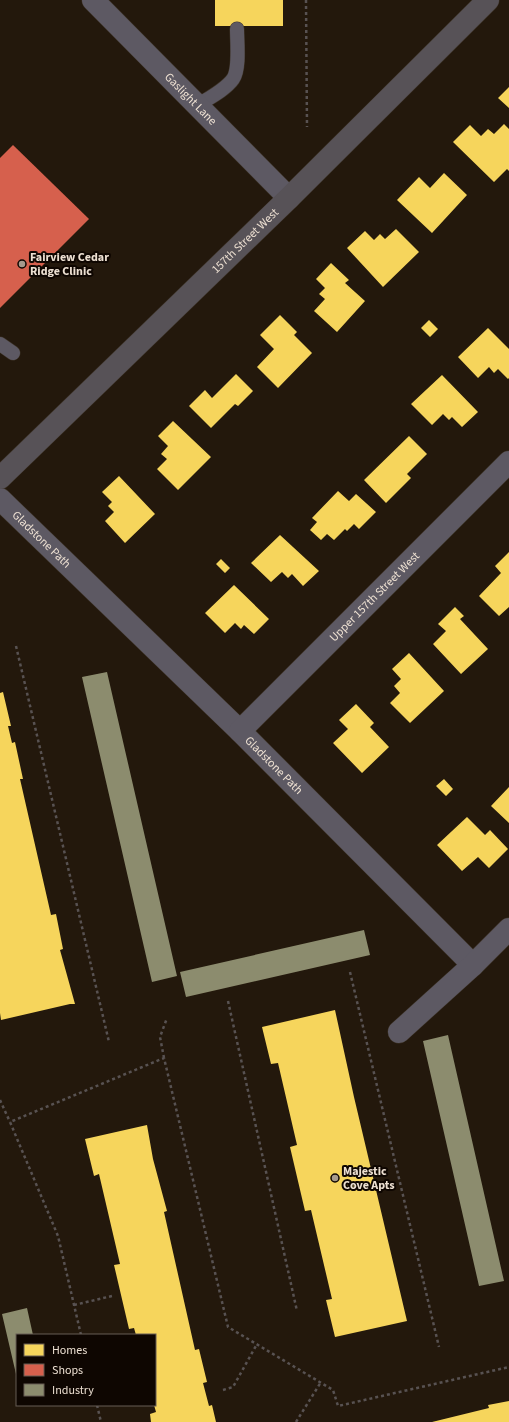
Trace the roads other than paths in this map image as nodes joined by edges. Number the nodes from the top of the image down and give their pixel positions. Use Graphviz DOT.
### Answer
graph roads {
  1 [pos="92,0"];
  2 [pos="488,0"];
  3 [pos="237,29"];
  4 [pos="198,105"];
  5 [pos="289,198"];
  6 [pos="0,344"];
  7 [pos="13,353"];
  8 [pos="509,462"];
  9 [pos="0,478"];
  10 [pos="0,500"];
  11 [pos="240,731"];
  12 [pos="509,930"];
  13 [pos="473,965"];
  14 [pos="399,1032"];
  1 -- 4 [label="street, Gaslight Lane"];
  2 -- 5 [label="street, 157th Street West"];
  3 -- 4 [label="lane"];
  4 -- 5 [label="street, Gaslight Lane"];
  5 -- 9 [label="street, 157th Street West"];
  6 -- 7 [label="lane"];
  8 -- 11 [label="street, Upper 157th Street West"];
  10 -- 11 [label="street, Gladstone Path"];
  11 -- 13 [label="street, Gladstone Path"];
  12 -- 13 [label="street"];
  13 -- 14 [label="street"];
}
